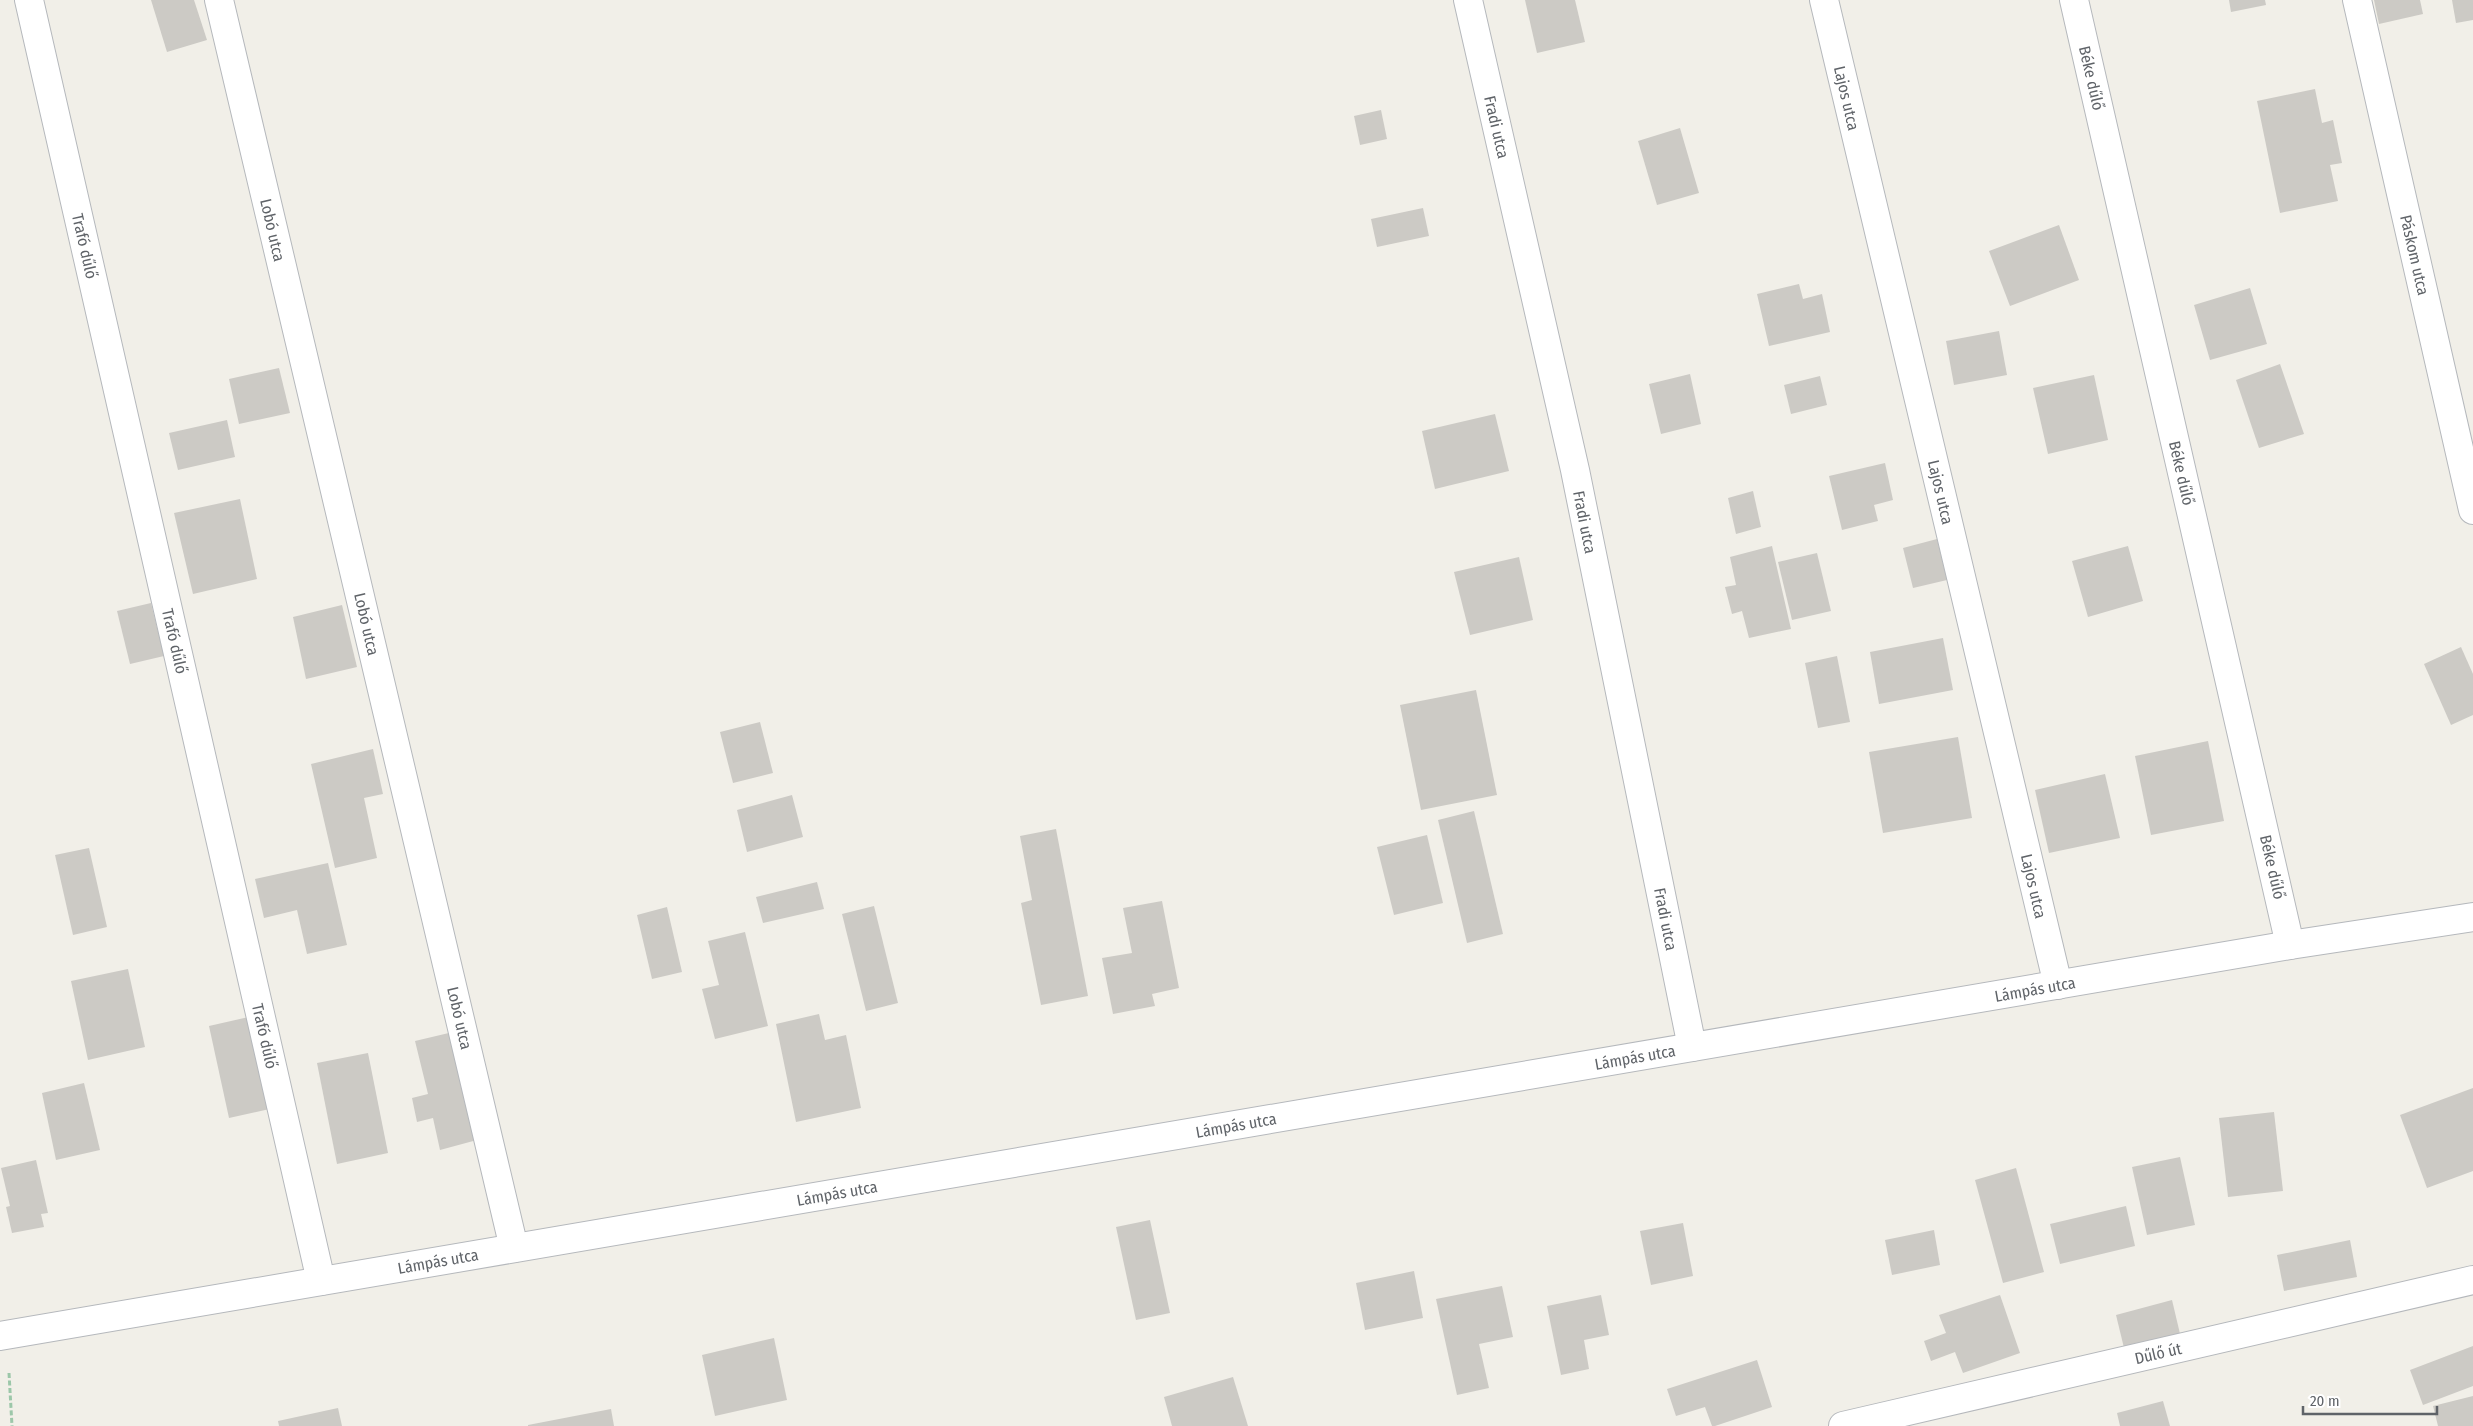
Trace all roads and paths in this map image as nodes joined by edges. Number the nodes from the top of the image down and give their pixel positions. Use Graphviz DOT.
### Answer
graph roads {
  1 [pos="29,0"];
  2 [pos="219,0"];
  3 [pos="1468,0"];
  4 [pos="1824,0"];
  5 [pos="2074,0"];
  6 [pos="2356,0"];
  7 [pos="2473,510"];
  8 [pos="2473,917"];
  9 [pos="2290,945"];
  10 [pos="2058,985"];
  11 [pos="1692,1047"];
  12 [pos="514,1248"];
  13 [pos="2473,1280"];
  14 [pos="321,1281"];
  15 [pos="4,1336"];
  16 [pos="12,1426"];
  17 [pos="1843,1426"];
  1 -- 14 [label="street, Trafó dűlő"];
  2 -- 12 [label="street, Lobó utca"];
  3 -- 11 [label="street, Fradi utca"];
  4 -- 10 [label="street, Lajos utca"];
  5 -- 9 [label="street, Béke dűlő"];
  6 -- 7 [label="street, Páskom utca"];
  8 -- 9 [label="street, Lámpás utca"];
  9 -- 10 [label="street, Lámpás utca"];
  10 -- 11 [label="street, Lámpás utca"];
  11 -- 12 [label="street, Lámpás utca"];
  12 -- 14 [label="street, Lámpás utca"];
  13 -- 17 [label="street, Dűlő út"];
  14 -- 15 [label="street, Lámpás utca"];
  15 -- 16 [label="path"];
}
